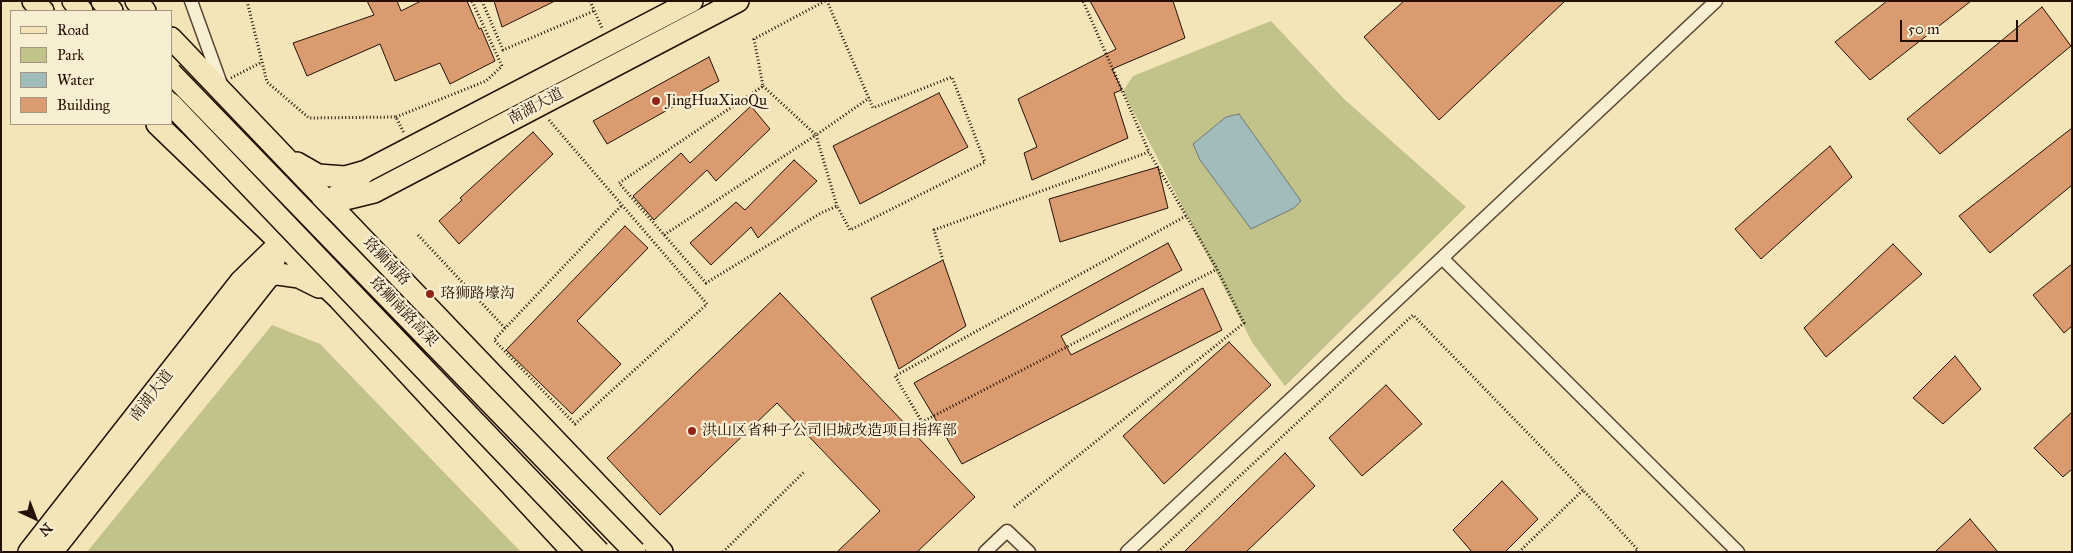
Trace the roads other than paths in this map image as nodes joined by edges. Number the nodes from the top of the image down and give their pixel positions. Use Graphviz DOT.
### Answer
graph roads {
  1 [pos="33,1"];
  2 [pos="102,1"];
  3 [pos="191,1"];
  4 [pos="692,1"];
  5 [pos="738,1"];
  6 [pos="1716,1"];
  7 [pos="42,10"];
  8 [pos="111,10"];
  9 [pos="172,39"];
  10 [pos="172,73"];
  11 [pos="223,88"];
  12 [pos="172,105"];
  13 [pos="158,125"];
  14 [pos="286,157"];
  15 [pos="366,171"];
  16 [pos="374,192"];
  17 [pos="330,203"];
  18 [pos="366,241"];
  19 [pos="279,244"];
  20 [pos="1442,258"];
  21 [pos="270,275"];
  22 [pos="339,299"];
  23 [pos="29,552"];
  24 [pos="52,552"];
  25 [pos="572,552"];
  26 [pos="599,552"];
  27 [pos="635,552"];
  28 [pos="662,552"];
  29 [pos="985,552"];
  30 [pos="1029,552"];
  31 [pos="1127,552"];
  32 [pos="1738,552"];
  1 -- 7 [label="main road"];
  2 -- 8 [label="main road"];
  3 -- 11 [label="street"];
  4 -- 15 [label="main road, 南湖大道"];
  5 -- 16 [label="main road, 南湖大道"];
  6 -- 20 [label="street"];
  9 -- 11 [label="main road, 珞狮南路"];
  10 -- 27 [label="main road, 珞狮南路高架, bridge"];
  11 -- 14 [label="main road, 珞狮南路"];
  12 -- 26 [label="main road, 珞狮南路高架, bridge"];
  13 -- 19 [label="main road"];
  14 -- 15 [label="main road"];
  14 -- 17 [label="main road, 珞狮南路"];
  15 -- 17 [label="main road, 南湖大道"];
  16 -- 17 [label="main road, 南湖大道"];
  16 -- 18 [label="main road"];
  17 -- 18 [label="main road, 珞狮南路"];
  17 -- 19 [label="main road, 南湖大道"];
  18 -- 28 [label="main road, 珞狮南路"];
  19 -- 21 [label="main road, 南湖大道"];
  19 -- 22 [label="main road"];
  19 -- 23 [label="main road, 南湖大道"];
  20 -- 31 [label="street"];
  20 -- 32 [label="street"];
  21 -- 22 [label="main road"];
  21 -- 24 [label="main road, 南湖大道"];
  22 -- 25 [label="main road"];
  29 -- 30 [label="street"];
}
